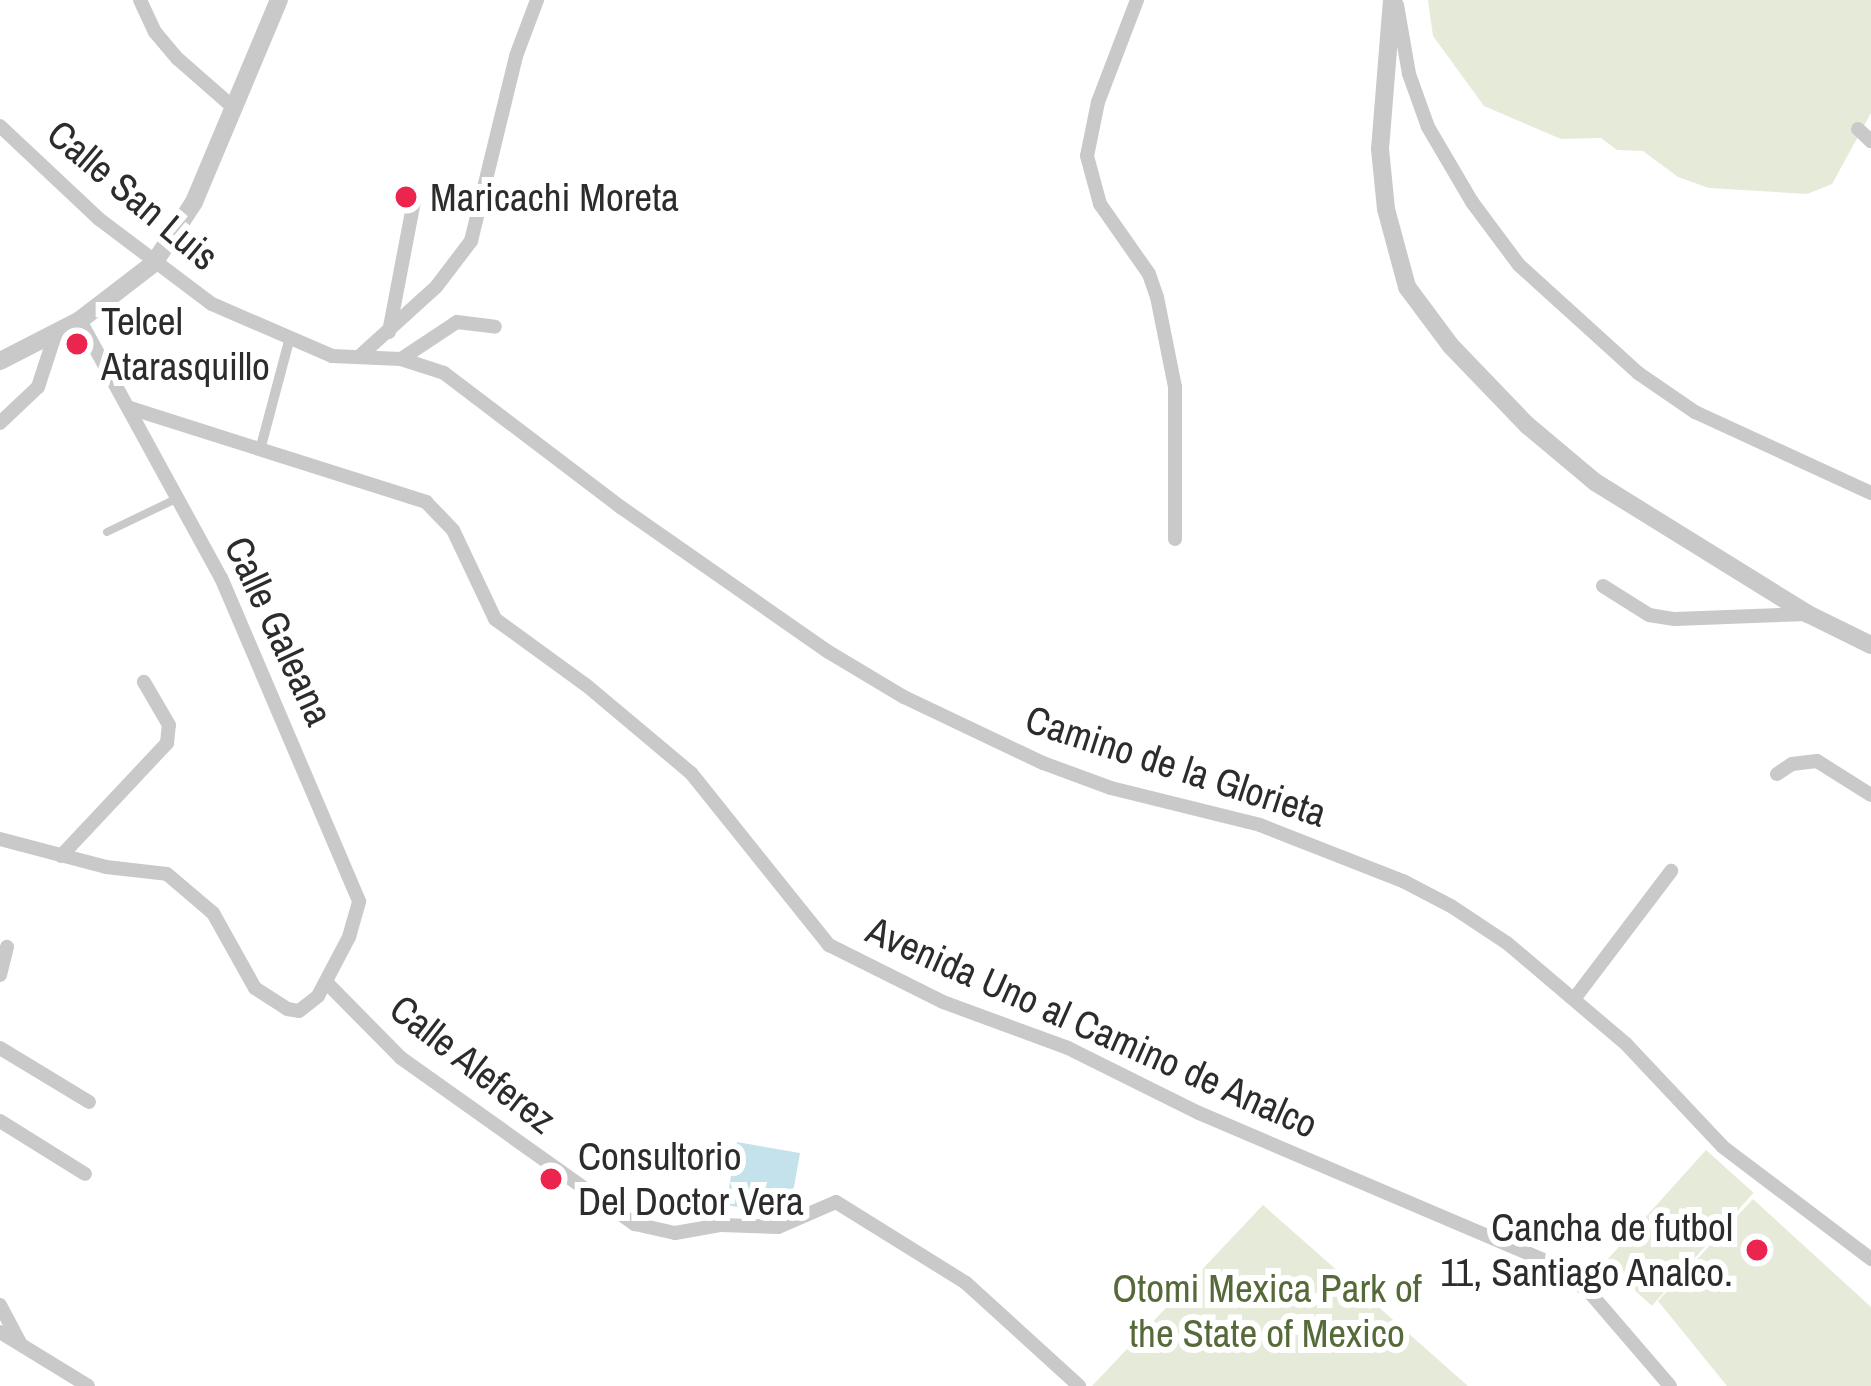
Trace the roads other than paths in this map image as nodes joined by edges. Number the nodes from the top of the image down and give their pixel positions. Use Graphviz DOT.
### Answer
graph roads {
  1 [pos="140,0"];
  2 [pos="279,0"];
  3 [pos="537,0"];
  4 [pos="1137,0"];
  5 [pos="1394,0"];
  6 [pos="234,108"];
  7 [pos="0,126"];
  8 [pos="1858,129"];
  9 [pos="1871,141"];
  10 [pos="414,201"];
  11 [pos="154,263"];
  12 [pos="80,320"];
  13 [pos="495,327"];
  14 [pos="389,332"];
  15 [pos="55,334"];
  16 [pos="290,340"];
  17 [pos="362,356"];
  18 [pos="401,359"];
  19 [pos="0,361"];
  20 [pos="130,408"];
  21 [pos="0,423"];
  22 [pos="260,450"];
  23 [pos="1871,493"];
  24 [pos="178,498"];
  25 [pos="107,532"];
  26 [pos="1175,539"];
  27 [pos="1603,586"];
  28 [pos="1808,614"];
  29 [pos="1871,645"];
  30 [pos="144,682"];
  31 [pos="1777,774"];
  32 [pos="1871,795"];
  33 [pos="0,839"];
  34 [pos="61,856"];
  35 [pos="1671,871"];
  36 [pos="7,947"];
  37 [pos="0,975"];
  38 [pos="326,982"];
  39 [pos="1574,999"];
  40 [pos="0,1048"];
  41 [pos="89,1102"];
  42 [pos="0,1121"];
  43 [pos="85,1174"];
  44 [pos="1871,1259"];
  45 [pos="0,1305"];
  46 [pos="0,1332"];
  47 [pos="20,1342"];
  48 [pos="88,1386"];
  49 [pos="1079,1386"];
  50 [pos="1670,1386"];
  1 -- 6 [label="street"];
  2 -- 6 [label="street"];
  3 -- 14 [label="street"];
  4 -- 26 [label="street"];
  5 -- 23 [label="street"];
  5 -- 28 [label="street"];
  6 -- 11 [label="street"];
  7 -- 11 [label="street, Calle San Luis"];
  8 -- 9 [label="street"];
  10 -- 14 [label="street"];
  11 -- 12 [label="street"];
  11 -- 16 [label="street, Calle San Luis"];
  12 -- 15 [label="street"];
  12 -- 20 [label="street, Calle Galeana"];
  13 -- 18 [label="street"];
  14 -- 17 [label="street"];
  15 -- 19 [label="street"];
  15 -- 21 [label="street"];
  16 -- 17 [label="street, Calle San Luis"];
  16 -- 22 [label="street"];
  17 -- 18 [label="street, Camino de la Glorieta"];
  18 -- 39 [label="street, Camino de la Glorieta"];
  20 -- 22 [label="street, Avenida Uno al Camino de Analco"];
  20 -- 24 [label="street, Calle Galeana"];
  22 -- 50 [label="street, Avenida Uno al Camino de Analco"];
  24 -- 25 [label="lane"];
  24 -- 38 [label="street, Calle Galeana"];
  27 -- 28 [label="street"];
  28 -- 29 [label="street"];
  30 -- 34 [label="street"];
  31 -- 32 [label="street"];
  33 -- 34 [label="street"];
  34 -- 38 [label="street"];
  35 -- 39 [label="street"];
  36 -- 37 [label="street"];
  38 -- 49 [label="street, Calle Aleferez"];
  39 -- 44 [label="street, Camino de la Glorieta"];
  40 -- 41 [label="street"];
  42 -- 43 [label="street"];
  45 -- 47 [label="street"];
  46 -- 47 [label="street"];
  47 -- 48 [label="street"];
}
